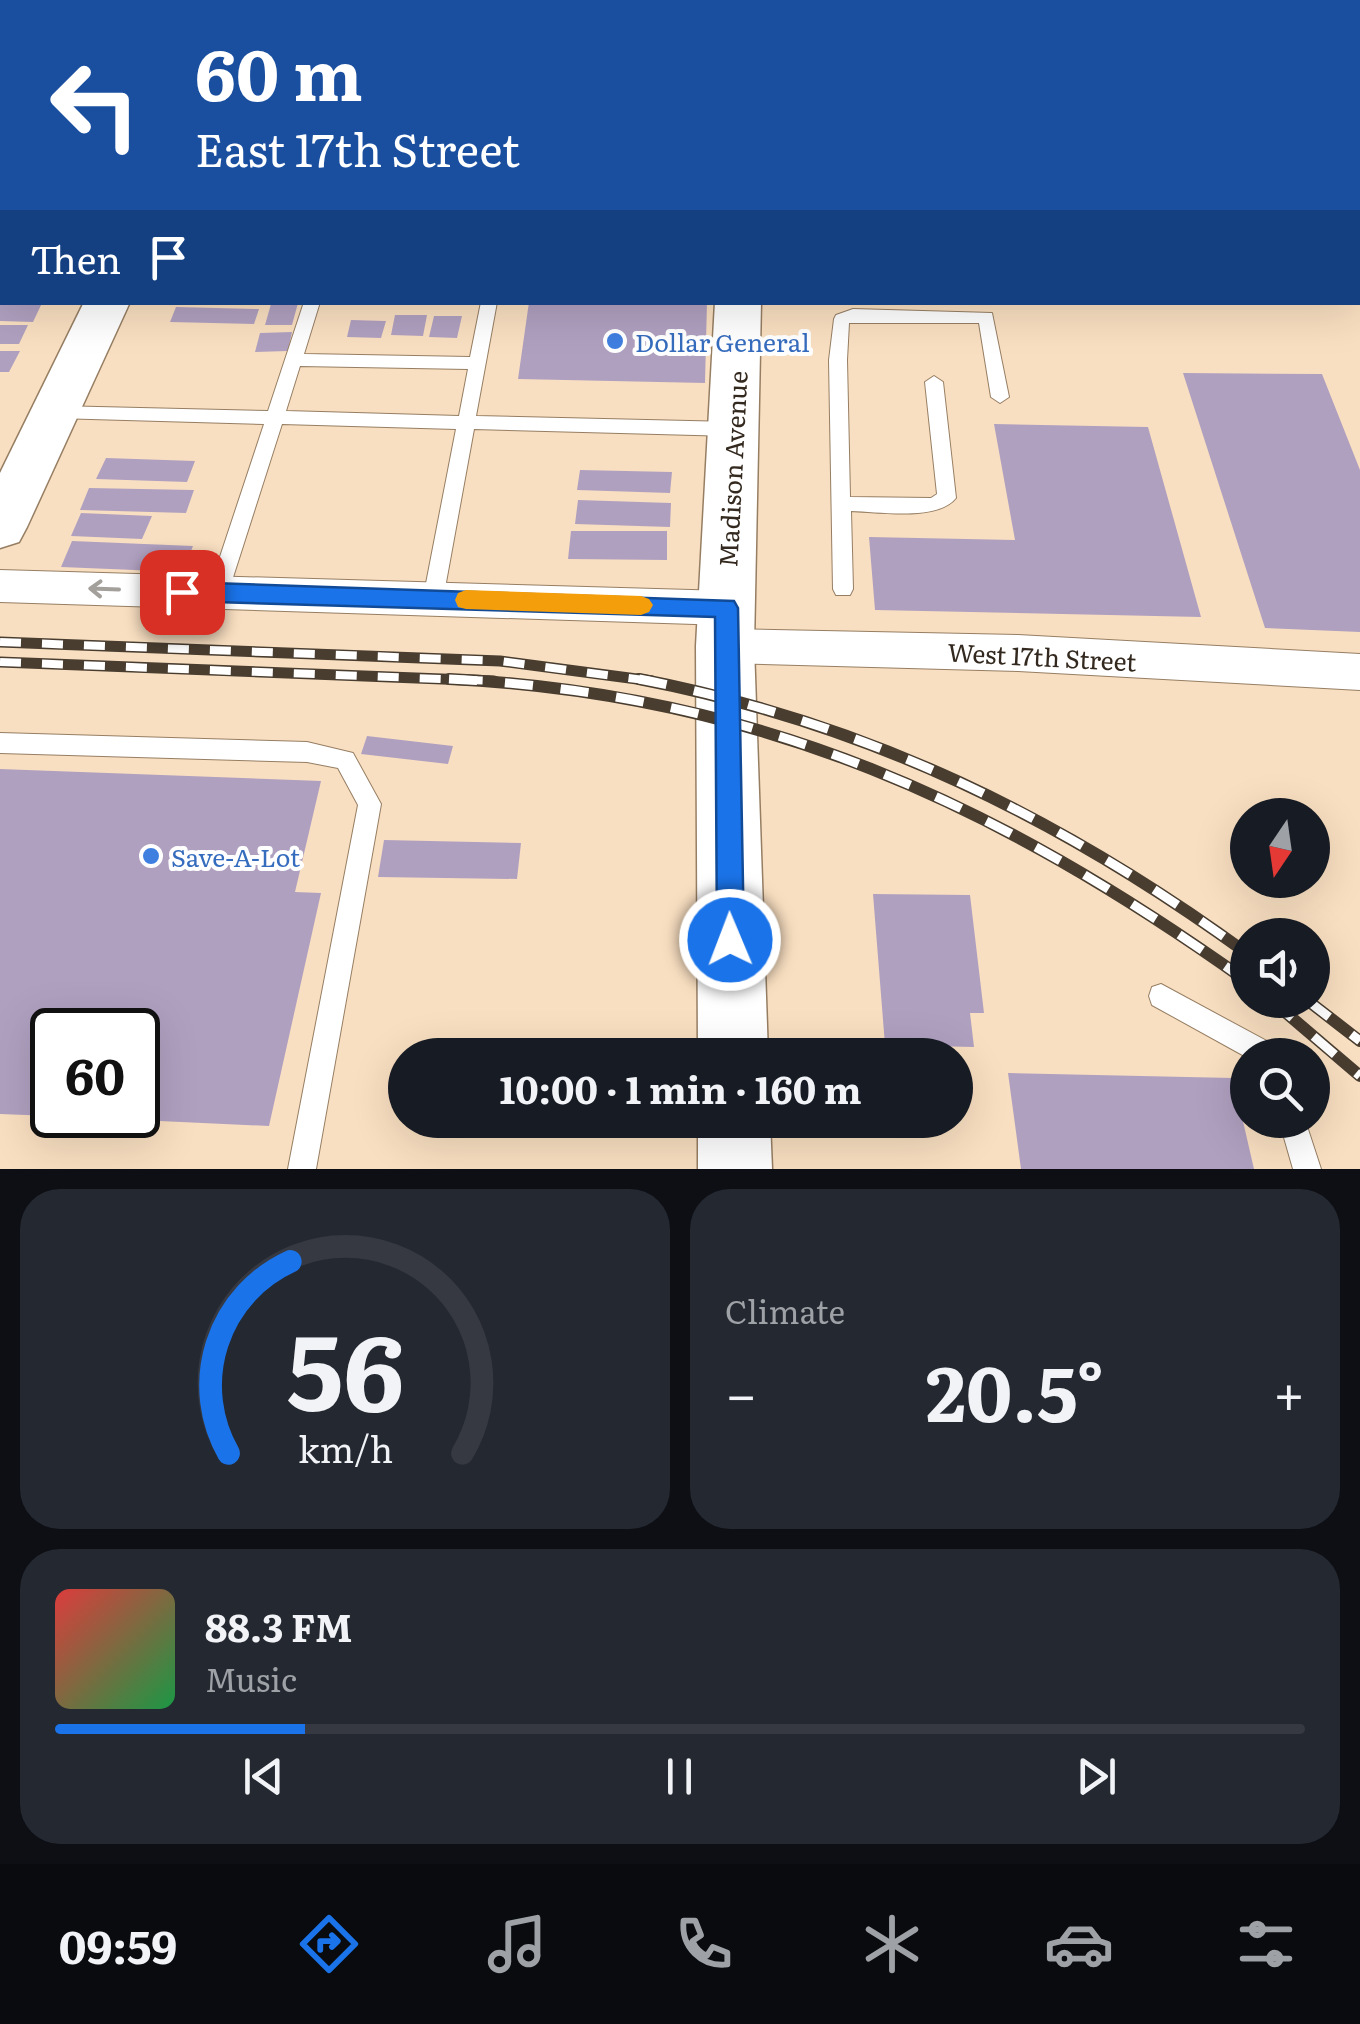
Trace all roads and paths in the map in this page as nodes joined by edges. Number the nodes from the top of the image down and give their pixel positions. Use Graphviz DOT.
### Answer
graph roads {
  1 [pos="106,305"];
  2 [pos="311,305"];
  3 [pos="488,305"];
  4 [pos="738,305"];
  5 [pos="985,310"];
  6 [pos="294,360"];
  7 [pos="478,363"];
  8 [pos="934,382"];
  9 [pos="1000,396"];
  10 [pos="55,412"];
  11 [pos="275,418"];
  12 [pos="468,422"];
  13 [pos="734,429"];
  14 [pos="841,504"];
  15 [pos="0,528"];
  16 [pos="0,586"];
  17 [pos="844,589"];
  18 [pos="218,592"];
  19 [pos="433,599"];
  20 [pos="725,627"];
  21 [pos="1360,672"];
  22 [pos="0,742"];
  23 [pos="1160,996"];
  24 [pos="732,1038"];
  25 [pos="1236,1038"];
  26 [pos="734,1138"];
  27 [pos="1299,1138"];
  28 [pos="1310,1166"];
  29 [pos="302,1169"];
  30 [pos="734,1169"];
  1 -- 10 [label="main road"];
  2 -- 6 [label="lane"];
  3 -- 7 [label="lane"];
  4 -- 13 [label="main road, Madison Avenue"];
  5 -- 9 [label="lane"];
  5 -- 14 [label="lane"];
  6 -- 7 [label="lane"];
  6 -- 11 [label="lane"];
  7 -- 12 [label="lane"];
  8 -- 14 [label="lane"];
  10 -- 11 [label="lane"];
  10 -- 15 [label="main road"];
  11 -- 12 [label="lane"];
  11 -- 18 [label="lane"];
  12 -- 13 [label="lane"];
  12 -- 19 [label="lane"];
  13 -- 20 [label="main road, Madison Avenue"];
  14 -- 17 [label="lane"];
  18 -- 16 [label="street, West 17th Street, one-way"];
  18 -- 19 [label="street, West 17th Street"];
  19 -- 20 [label="street, West 17th Street"];
  20 -- 21 [label="street, West 17th Street"];
  20 -- 24 [label="main road, Madison Avenue"];
  22 -- 29 [label="lane"];
  23 -- 25 [label="lane"];
  26 -- 30 [label="main road"];
  27 -- 28 [label="lane"];
}
